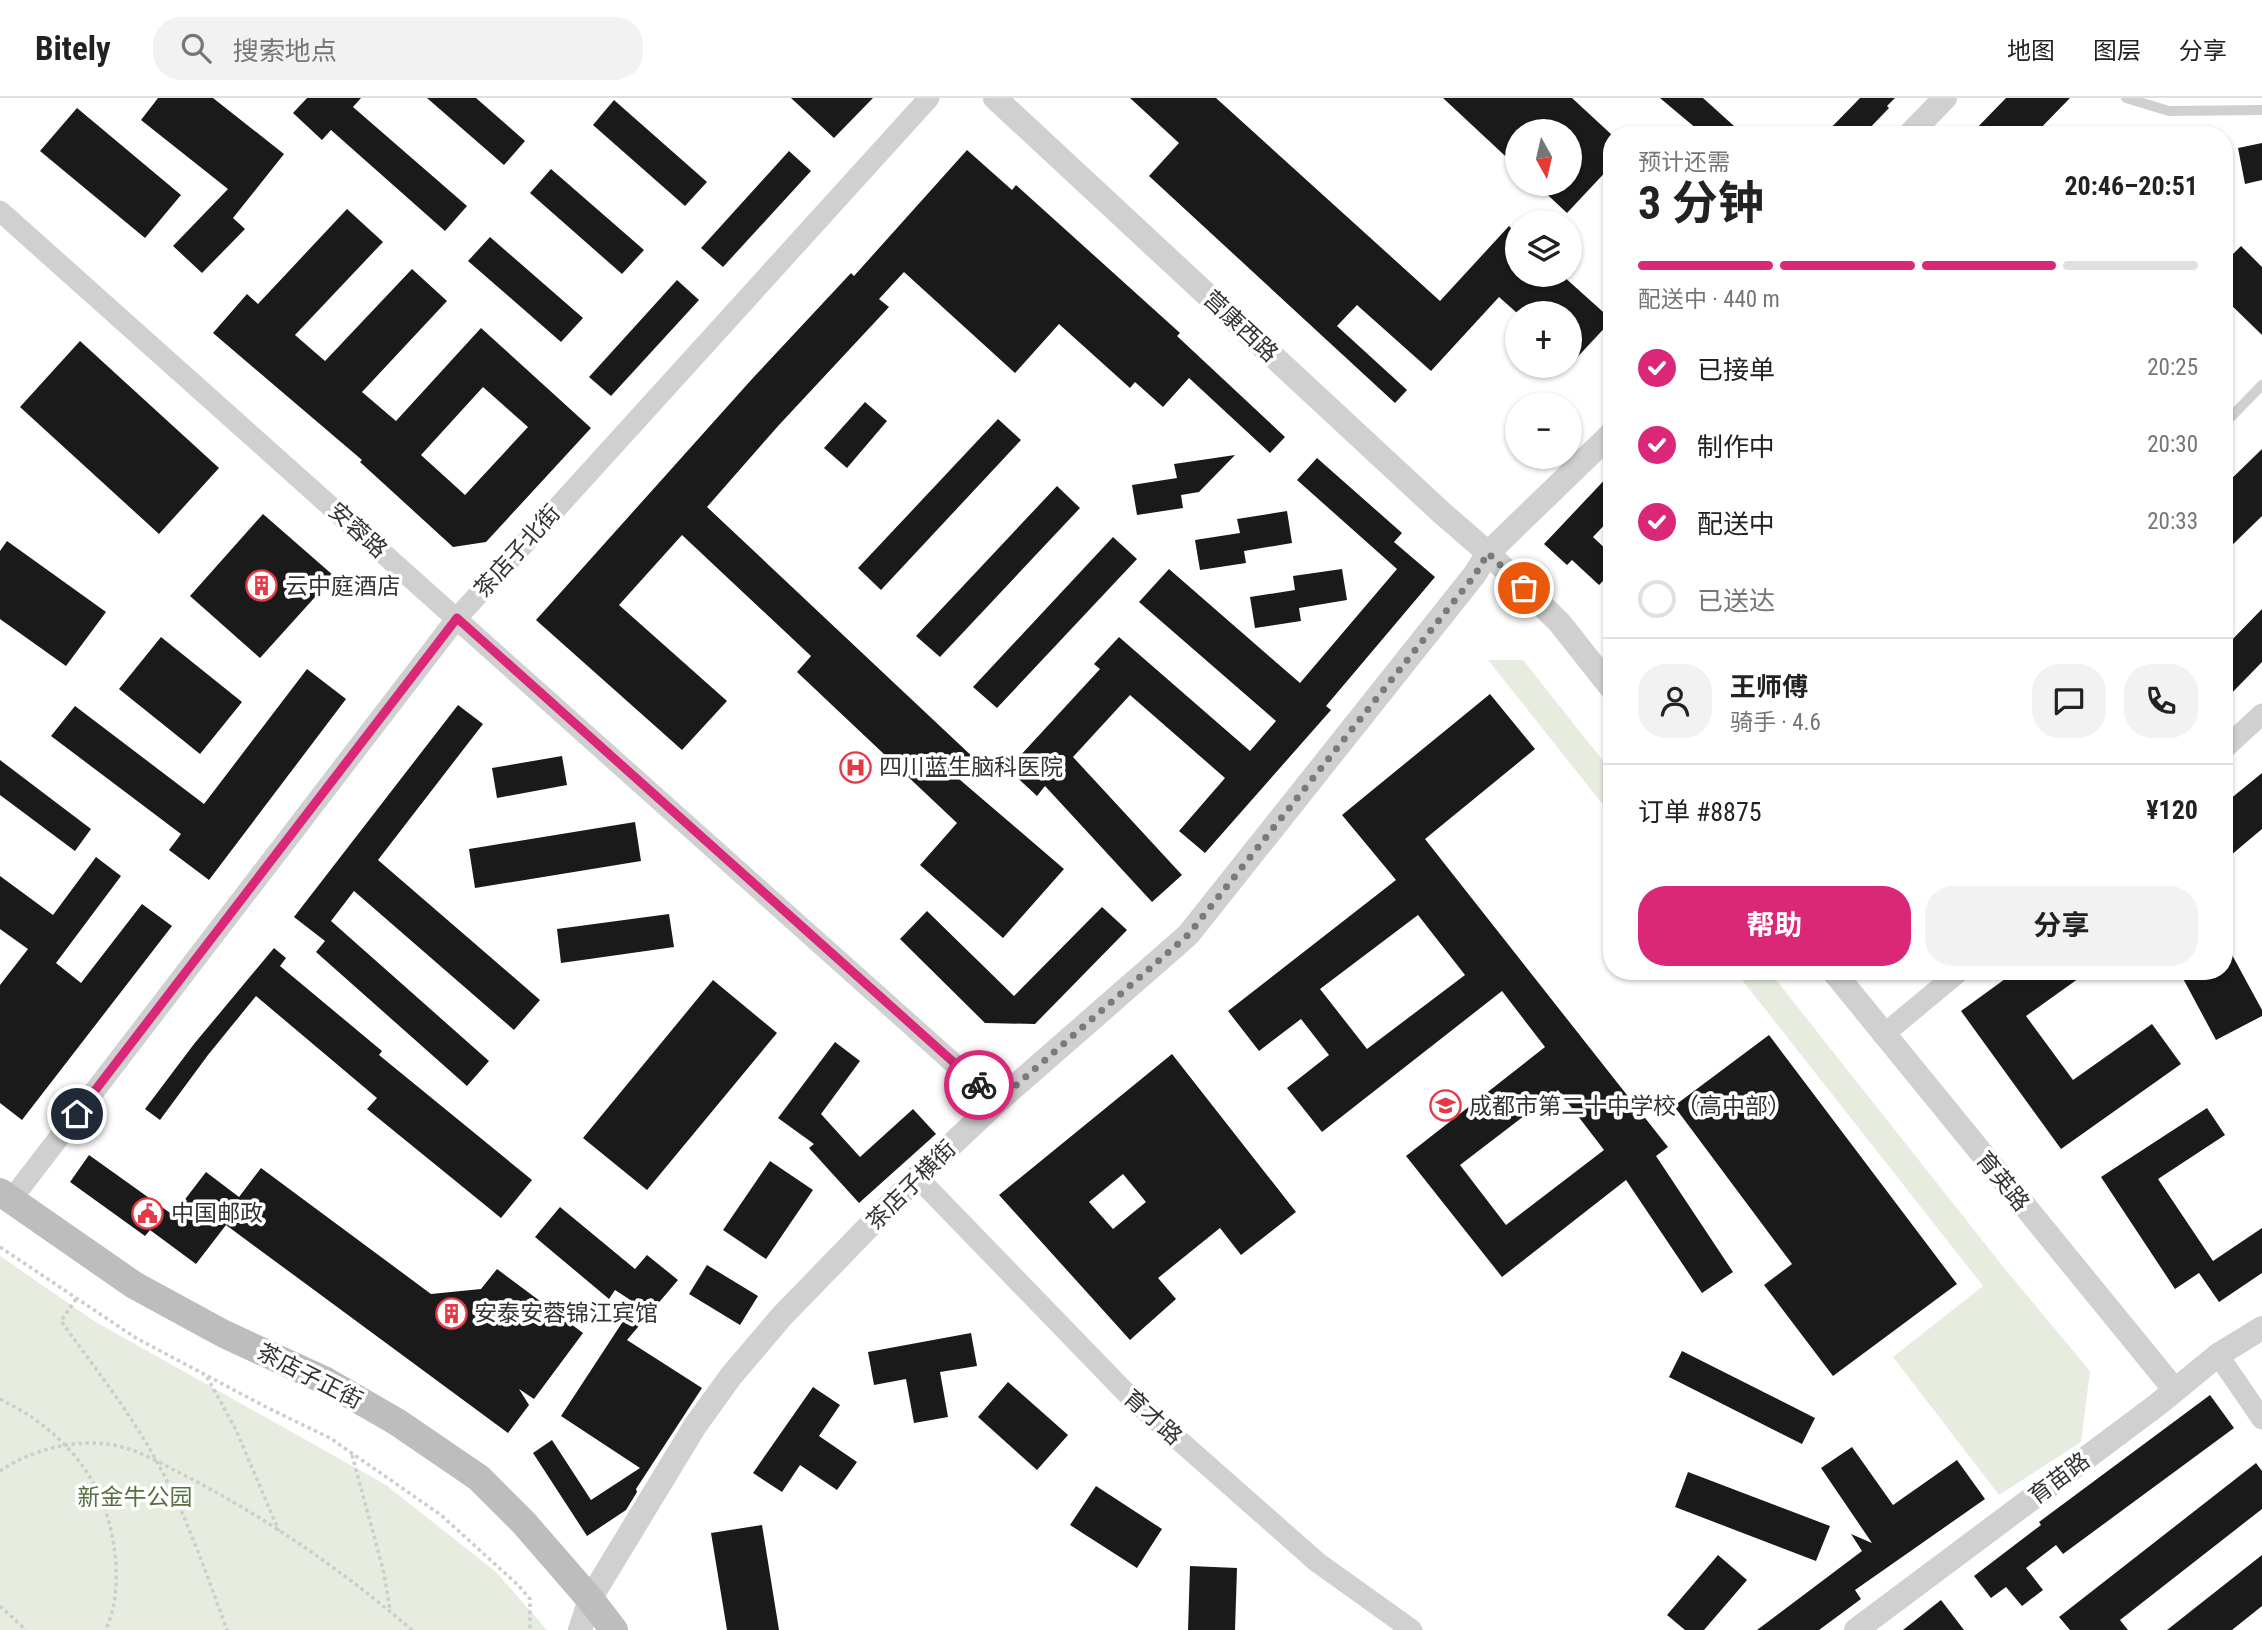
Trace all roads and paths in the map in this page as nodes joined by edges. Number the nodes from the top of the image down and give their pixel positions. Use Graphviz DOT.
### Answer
graph roads {
  1 [pos="929,98"];
  2 [pos="995,98"];
  3 [pos="1945,98"];
  4 [pos="2126,98"];
  5 [pos="2262,110"];
  6 [pos="1918,126"];
  7 [pos="0,211"];
  8 [pos="2262,385"];
  9 [pos="2233,415"];
  10 [pos="1603,442"];
  11 [pos="1488,553"];
  12 [pos="457,618"];
  13 [pos="1603,678"];
  14 [pos="2262,715"];
  15 [pos="2233,741"];
  16 [pos="1840,980"];
  17 [pos="1949,980"];
  18 [pos="1883,1035"];
  19 [pos="997,1102"];
  20 [pos="917,1177"];
  21 [pos="6,1196"];
  22 [pos="0,1247"];
  23 [pos="76,1299"];
  24 [pos="2262,1328"];
  25 [pos="2218,1355"];
  26 [pos="205,1375"];
  27 [pos="2174,1389"];
  28 [pos="0,1399"];
  29 [pos="2262,1419"];
  30 [pos="65,1446"];
  31 [pos="351,1453"];
  32 [pos="157,1461"];
  33 [pos="0,1471"];
  34 [pos="279,1531"];
  35 [pos="590,1599"];
  36 [pos="0,1605"];
  37 [pos="390,1611"];
  38 [pos="26,1630"];
  39 [pos="105,1630"];
  40 [pos="227,1630"];
  41 [pos="412,1630"];
  42 [pos="530,1630"];
  43 [pos="580,1630"];
  44 [pos="614,1630"];
  45 [pos="1412,1630"];
  46 [pos="1856,1630"];
  1 -- 12 [label="street, 茶店子北街"];
  2 -- 11 [label="street, 营康西路"];
  3 -- 6 [label="street"];
  4 -- 5 [label="lane"];
  7 -- 12 [label="street, 安蓉路"];
  8 -- 9 [label="lane"];
  10 -- 11 [label="street, 茶店子横街"];
  11 -- 13 [label="street"];
  11 -- 19 [label="street, 茶店子横街"];
  12 -- 19 [label="street, 安蓉路"];
  12 -- 21 [label="street, 茶店子北街"];
  14 -- 15 [label="street"];
  16 -- 18 [label="street, 育英路"];
  17 -- 18 [label="street"];
  18 -- 27 [label="street, 育英路"];
  19 -- 20 [label="street, 茶店子横街"];
  20 -- 35 [label="street, 茶店子横街"];
  20 -- 45 [label="street, 育才路"];
  21 -- 35 [label="main road, 茶店子正街"];
  22 -- 23 [label="path"];
  23 -- 26 [label="path"];
  23 -- 32 [label="path"];
  24 -- 25 [label="street, 育苗路"];
  25 -- 27 [label="street, 育苗路"];
  25 -- 29 [label="street"];
  26 -- 31 [label="path"];
  26 -- 34 [label="path"];
  27 -- 46 [label="street, 育苗路"];
  28 -- 30 [label="path"];
  30 -- 32 [label="path"];
  30 -- 33 [label="path"];
  30 -- 39 [label="path"];
  31 -- 37 [label="path"];
  31 -- 42 [label="path"];
  32 -- 34 [label="path"];
  32 -- 40 [label="path"];
  34 -- 37 [label="path"];
  35 -- 43 [label="street, 茶店子横街"];
  35 -- 44 [label="main road, 茶店子正街"];
  36 -- 38 [label="path"];
  37 -- 41 [label="path"];
}
